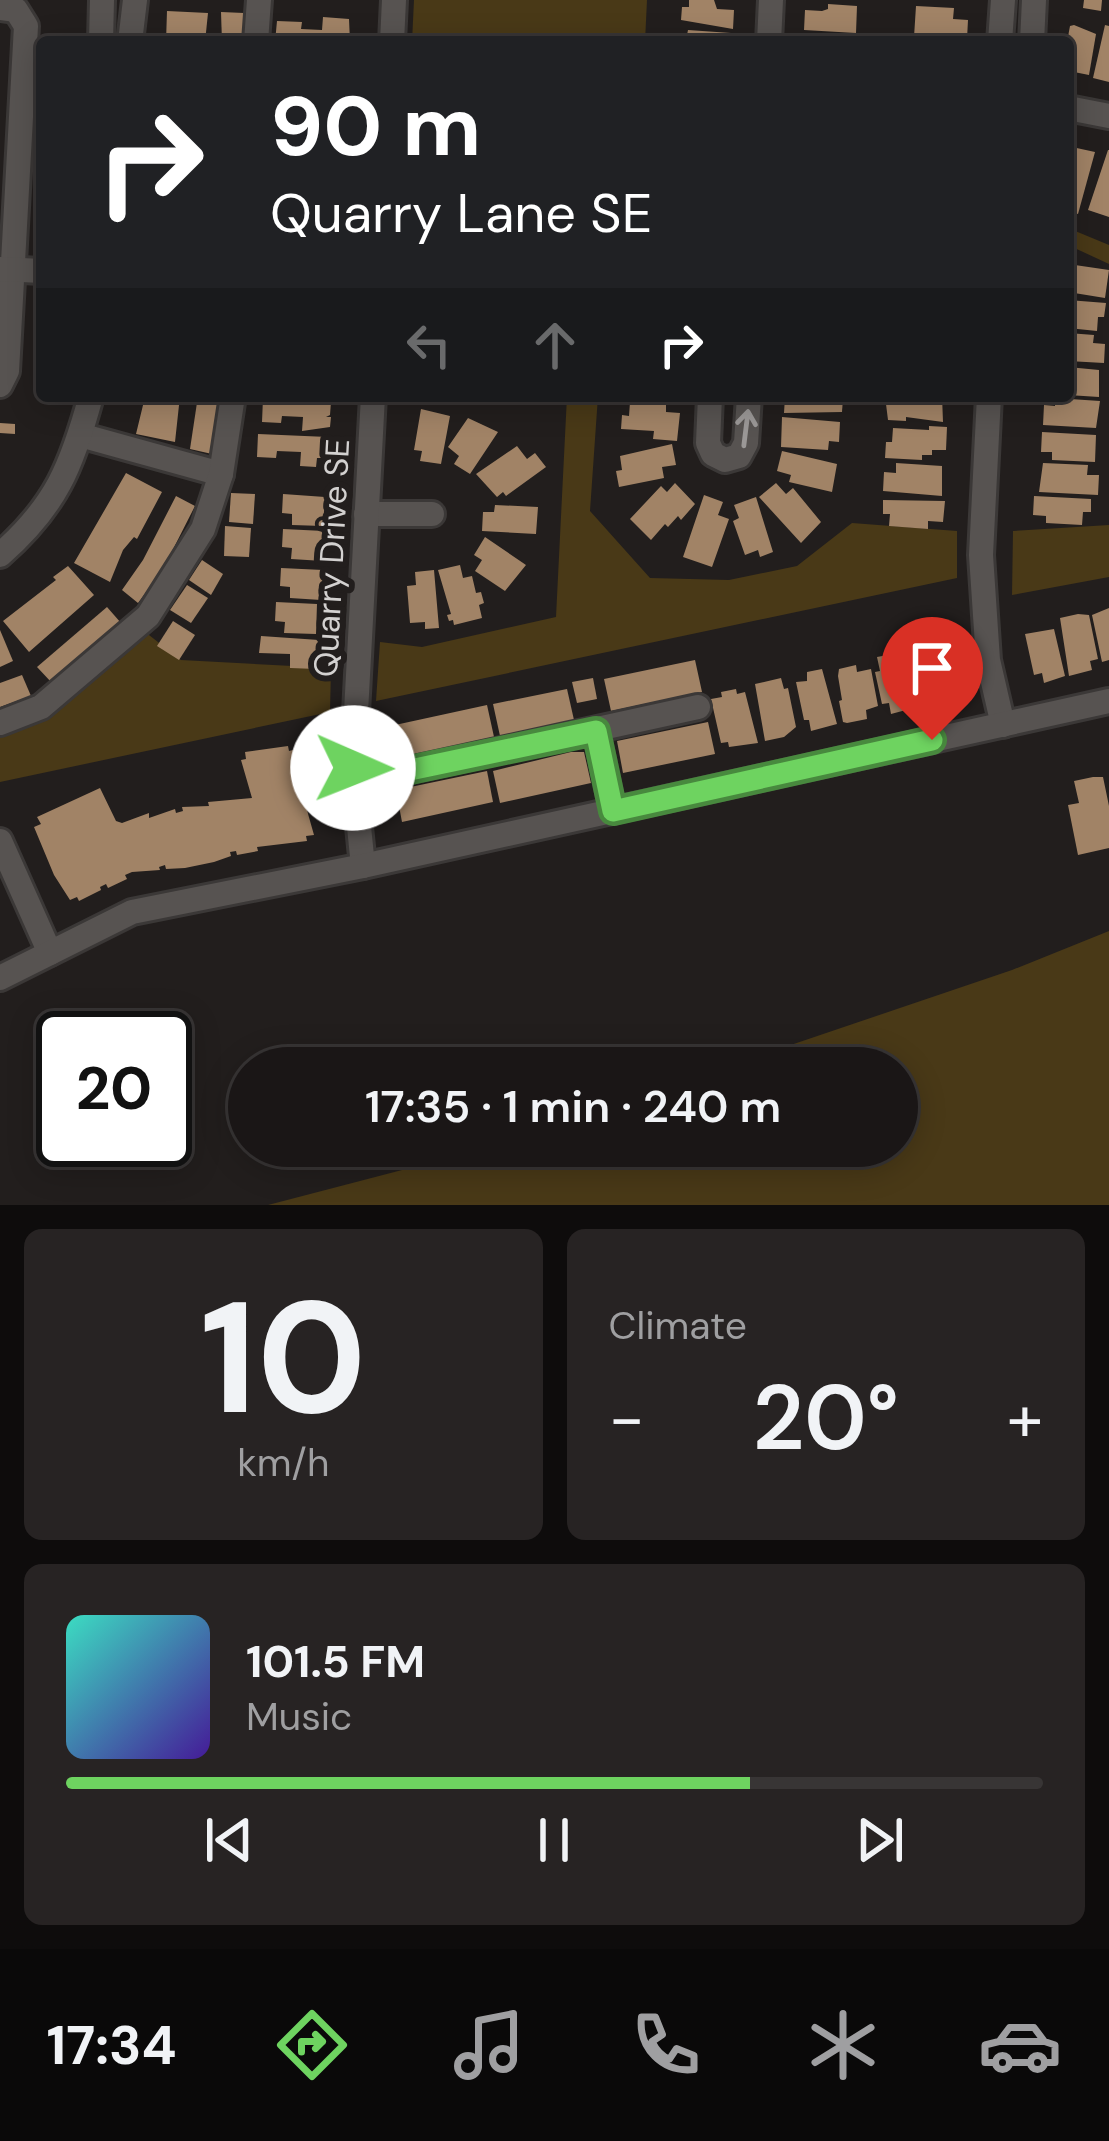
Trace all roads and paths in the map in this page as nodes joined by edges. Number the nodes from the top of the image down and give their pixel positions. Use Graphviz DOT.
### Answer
graph roads {
  1 [pos="102,0"];
  2 [pos="135,0"];
  3 [pos="259,0"];
  4 [pos="394,0"];
  5 [pos="771,0"];
  6 [pos="1003,0"];
  7 [pos="1034,0"];
  8 [pos="0,8"];
  9 [pos="101,36"];
  10 [pos="131,36"];
  11 [pos="256,36"];
  12 [pos="392,36"];
  13 [pos="769,36"];
  14 [pos="1000,36"];
  15 [pos="1032,36"];
  16 [pos="1074,109"];
  17 [pos="1109,116"];
  18 [pos="6,270"];
  19 [pos="36,271"];
  20 [pos="0,385"];
  21 [pos="89,402"];
  22 [pos="232,402"];
  23 [pos="373,402"];
  24 [pos="710,402"];
  25 [pos="749,402"];
  26 [pos="989,402"];
  27 [pos="80,435"];
  28 [pos="221,473"];
  29 [pos="366,514"];
  30 [pos="432,514"];
  31 [pos="0,555"];
  32 [pos="1109,701"];
  33 [pos="698,707"];
  34 [pos="0,723"];
  35 [pos="1003,724"];
  36 [pos="596,731"];
  37 [pos="353,768"];
  38 [pos="613,811"];
  39 [pos="0,841"];
  40 [pos="363,866"];
  41 [pos="50,953"];
  42 [pos="0,978"];
  1 -- 9 [label="street"];
  2 -- 10 [label="street"];
  3 -- 11 [label="street"];
  4 -- 12 [label="street"];
  5 -- 13 [label="street"];
  6 -- 14 [label="street"];
  7 -- 15 [label="street"];
  8 -- 18 [label="street"];
  16 -- 17 [label="street"];
  18 -- 19 [label="street"];
  18 -- 20 [label="street"];
  21 -- 27 [label="street"];
  22 -- 28 [label="street"];
  23 -- 29 [label="street, Quarry Drive SE"];
  24 -- 25 [label="street, one-way"];
  26 -- 35 [label="street"];
  27 -- 28 [label="street"];
  27 -- 31 [label="street"];
  28 -- 34 [label="street"];
  29 -- 30 [label="street"];
  29 -- 37 [label="street, Quarry Drive SE"];
  32 -- 35 [label="street"];
  33 -- 36 [label="street"];
  35 -- 38 [label="street"];
  36 -- 37 [label="street"];
  36 -- 38 [label="street"];
  37 -- 40 [label="street, Quarry Drive SE"];
  38 -- 40 [label="street"];
  39 -- 41 [label="street"];
  40 -- 41 [label="street"];
  41 -- 42 [label="street"];
}
